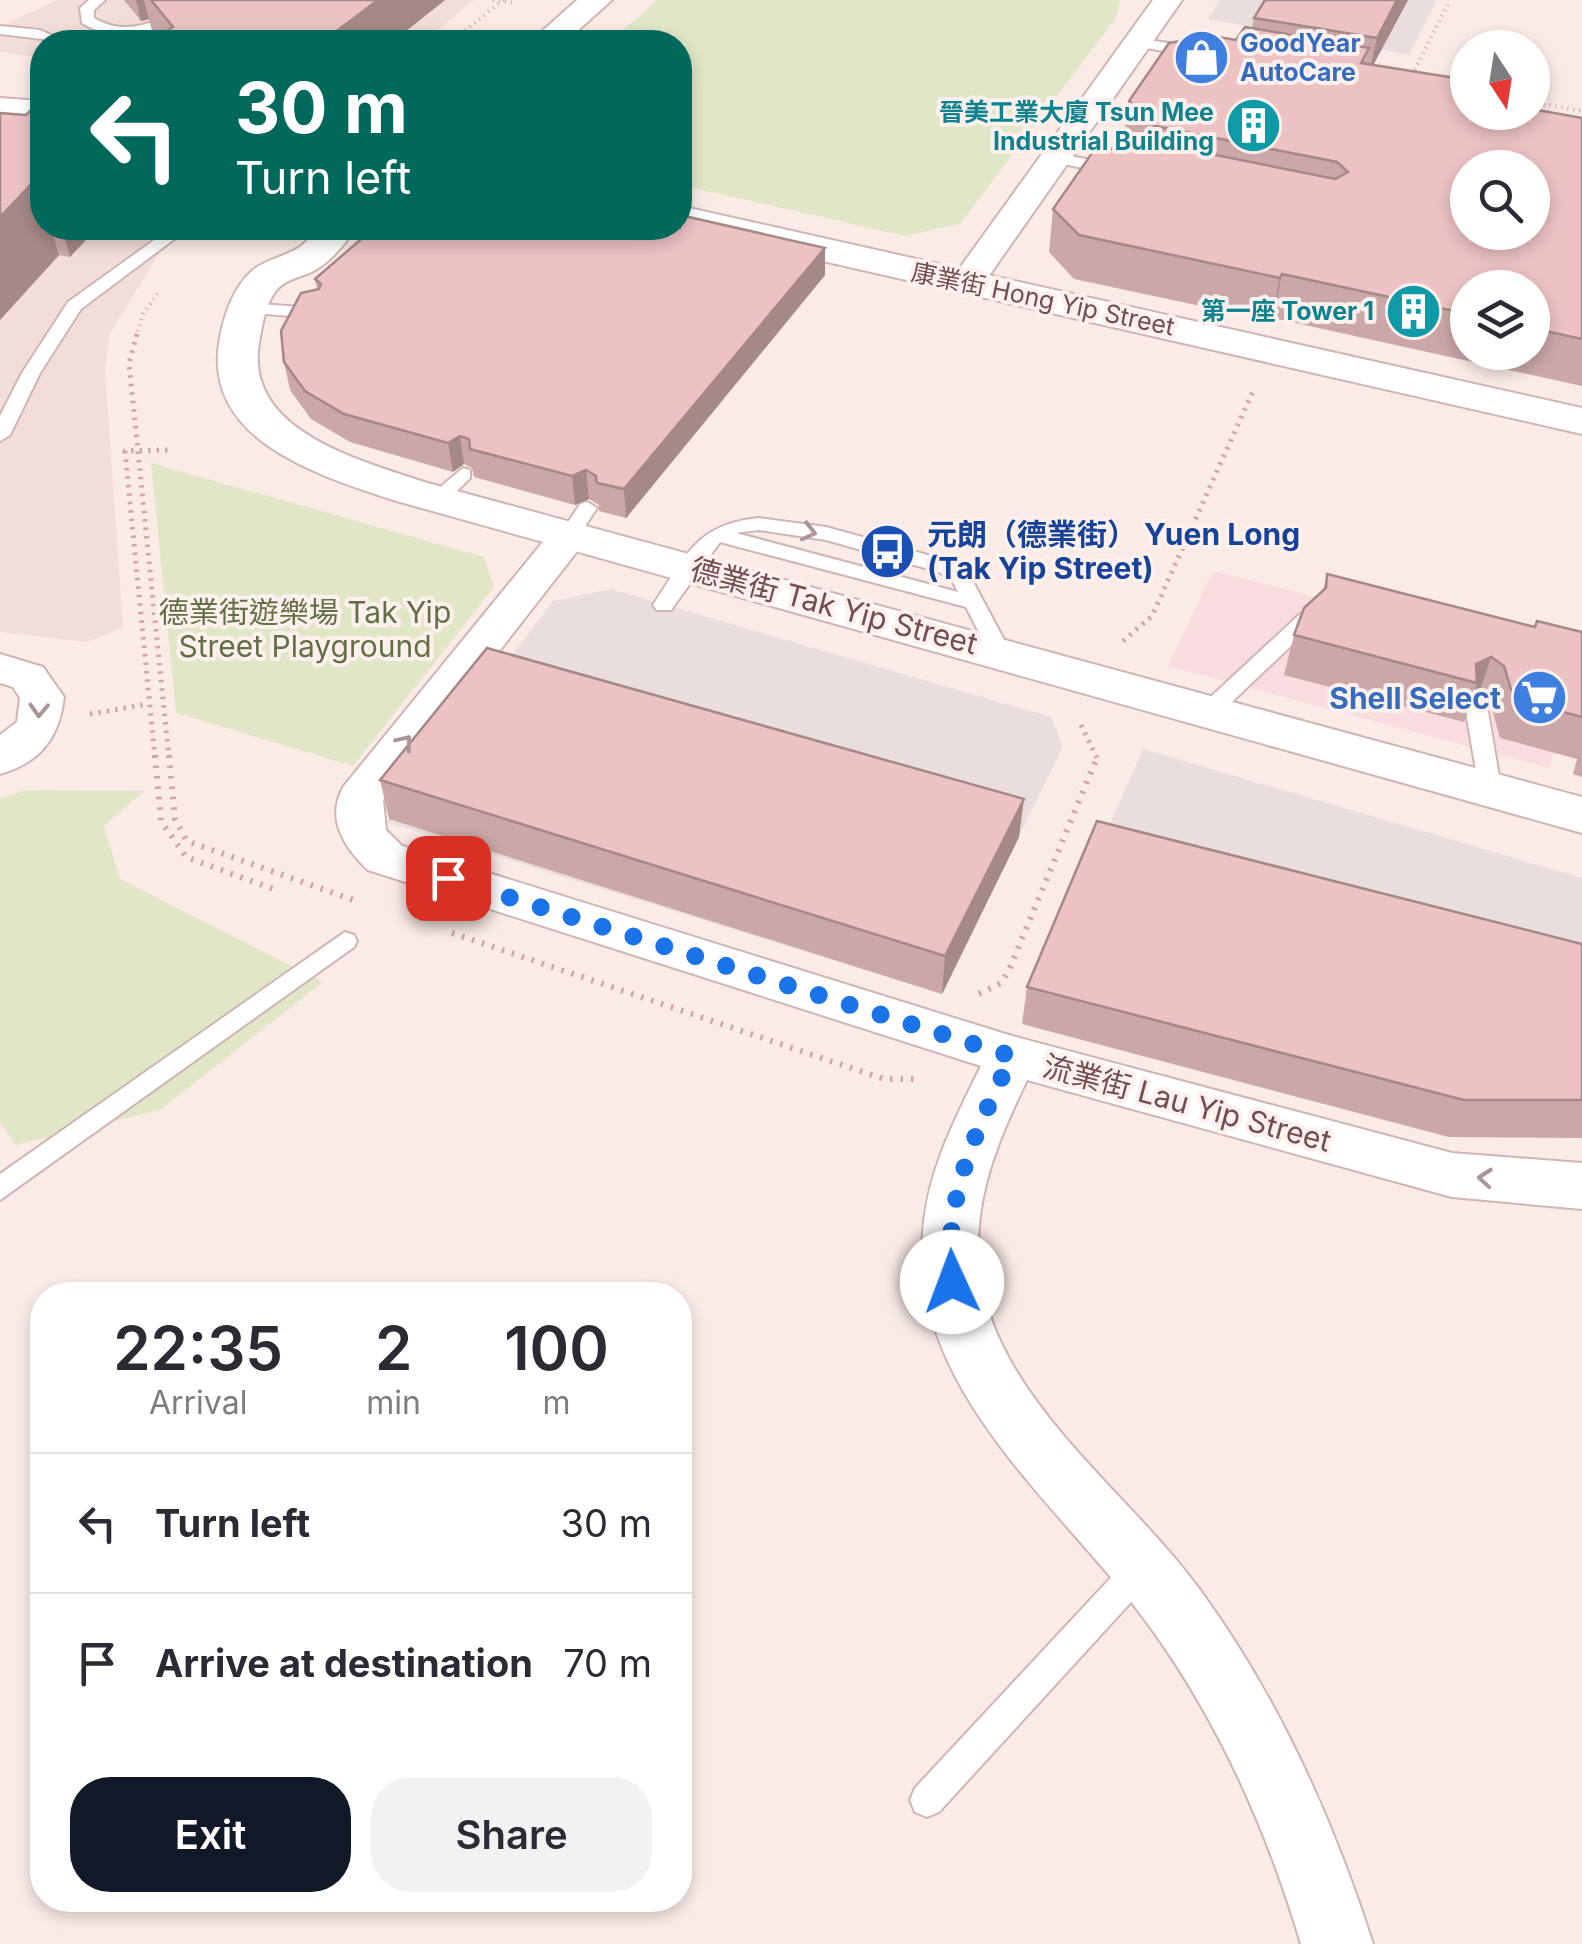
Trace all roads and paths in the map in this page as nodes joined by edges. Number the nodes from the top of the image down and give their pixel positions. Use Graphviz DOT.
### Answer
graph roads {
  1 [pos="98,0"];
  2 [pos="218,0"];
  3 [pos="493,0"];
  4 [pos="550,0"];
  5 [pos="596,0"];
  6 [pos="1168,0"];
  7 [pos="1450,0"];
  8 [pos="503,1"];
  9 [pos="514,17"];
  10 [pos="0,30"];
  11 [pos="466,30"];
  12 [pos="560,30"];
  13 [pos="30,33"];
  14 [pos="1136,42"];
  15 [pos="1225,57"];
  16 [pos="1421,82"];
  17 [pos="1550,105"];
  18 [pos="0,108"];
  19 [pos="30,110"];
  20 [pos="1582,111"];
  21 [pos="1055,158"];
  22 [pos="1126,172"];
  23 [pos="692,220"];
  24 [pos="165,240"];
  25 [pos="287,240"];
  26 [pos="326,240"];
  27 [pos="274,270"];
  28 [pos="967,283"];
  29 [pos="164,285"];
  30 [pos="249,308"];
  31 [pos="314,313"];
  32 [pos="1252,401"];
  33 [pos="1582,421"];
  34 [pos="0,435"];
  35 [pos="139,450"];
  36 [pos="170,450"];
  37 [pos="578,522"];
  38 [pos="703,550"];
  39 [pos="664,605"];
  40 [pos="1306,619"];
  41 [pos="1127,635"];
  42 [pos="999,652"];
  43 [pos="1263,660"];
  44 [pos="1287,666"];
  45 [pos="0,668"];
  46 [pos="148,704"];
  47 [pos="1208,711"];
  48 [pos="1469,711"];
  49 [pos="74,717"];
  50 [pos="1081,725"];
  51 [pos="0,758"];
  52 [pos="1490,788"];
  53 [pos="1582,815"];
  54 [pos="288,878"];
  55 [pos="276,890"];
  56 [pos="345,941"];
  57 [pos="554,967"];
  58 [pos="969,997"];
  59 [pos="1012,1056"];
  60 [pos="925,1074"];
  61 [pos="1582,1186"];
  62 [pos="0,1189"];
  63 [pos="1143,1566"];
  64 [pos="927,1800"];
  65 [pos="1337,1944"];
  1 -- 2 [label="lane"];
  3 -- 8 [label="path"];
  4 -- 9 [label="street"];
  5 -- 12 [label="street"];
  6 -- 14 [label="street"];
  7 -- 16 [label="path"];
  8 -- 9 [label="path"];
  8 -- 11 [label="path"];
  10 -- 13 [label="lane"];
  14 -- 15 [label="lane"];
  14 -- 21 [label="street"];
  17 -- 20 [label="path"];
  18 -- 19 [label="street"];
  21 -- 22 [label="lane"];
  21 -- 28 [label="street"];
  23 -- 28 [label="street, 康業街 Hong Yip Street"];
  24 -- 34 [label="lane"];
  25 -- 27 [label="street, 德業街 Tak Yip Street"];
  26 -- 27 [label="street"];
  27 -- 30 [label="street, 德業街 Tak Yip Street"];
  28 -- 33 [label="street, 康業街 Hong Yip Street"];
  29 -- 35 [label="path"];
  30 -- 31 [label="lane"];
  30 -- 37 [label="street, 德業街 Tak Yip Street"];
  32 -- 41 [label="path"];
  35 -- 36 [label="path"];
  35 -- 46 [label="path"];
  35 -- 54 [label="path"];
  37 -- 38 [label="street, 德業街 Tak Yip Street"];
  59 -- 37 [label="street, 流業街 Lau Yip Street, one-way"];
  38 -- 39 [label="lane"];
  38 -- 42 [label="street, 德業街 Tak Yip Street"];
  38 -- 42 [label="lane, one-way"];
  40 -- 43 [label="lane"];
  42 -- 47 [label="street, 德業街 Tak Yip Street"];
  43 -- 44 [label="lane"];
  43 -- 47 [label="lane"];
  45 -- 51 [label="street, one-way"];
  46 -- 49 [label="path"];
  46 -- 55 [label="path"];
  47 -- 52 [label="street, 德業街 Tak Yip Street"];
  48 -- 52 [label="lane"];
  50 -- 58 [label="path"];
  52 -- 53 [label="street, 德業街 Tak Yip Street"];
  56 -- 62 [label="lane"];
  57 -- 60 [label="path"];
  61 -- 59 [label="street, 流業街 Lau Yip Street, one-way"];
  59 -- 63 [label="street"];
  63 -- 64 [label="lane"];
  63 -- 65 [label="street"];
}
